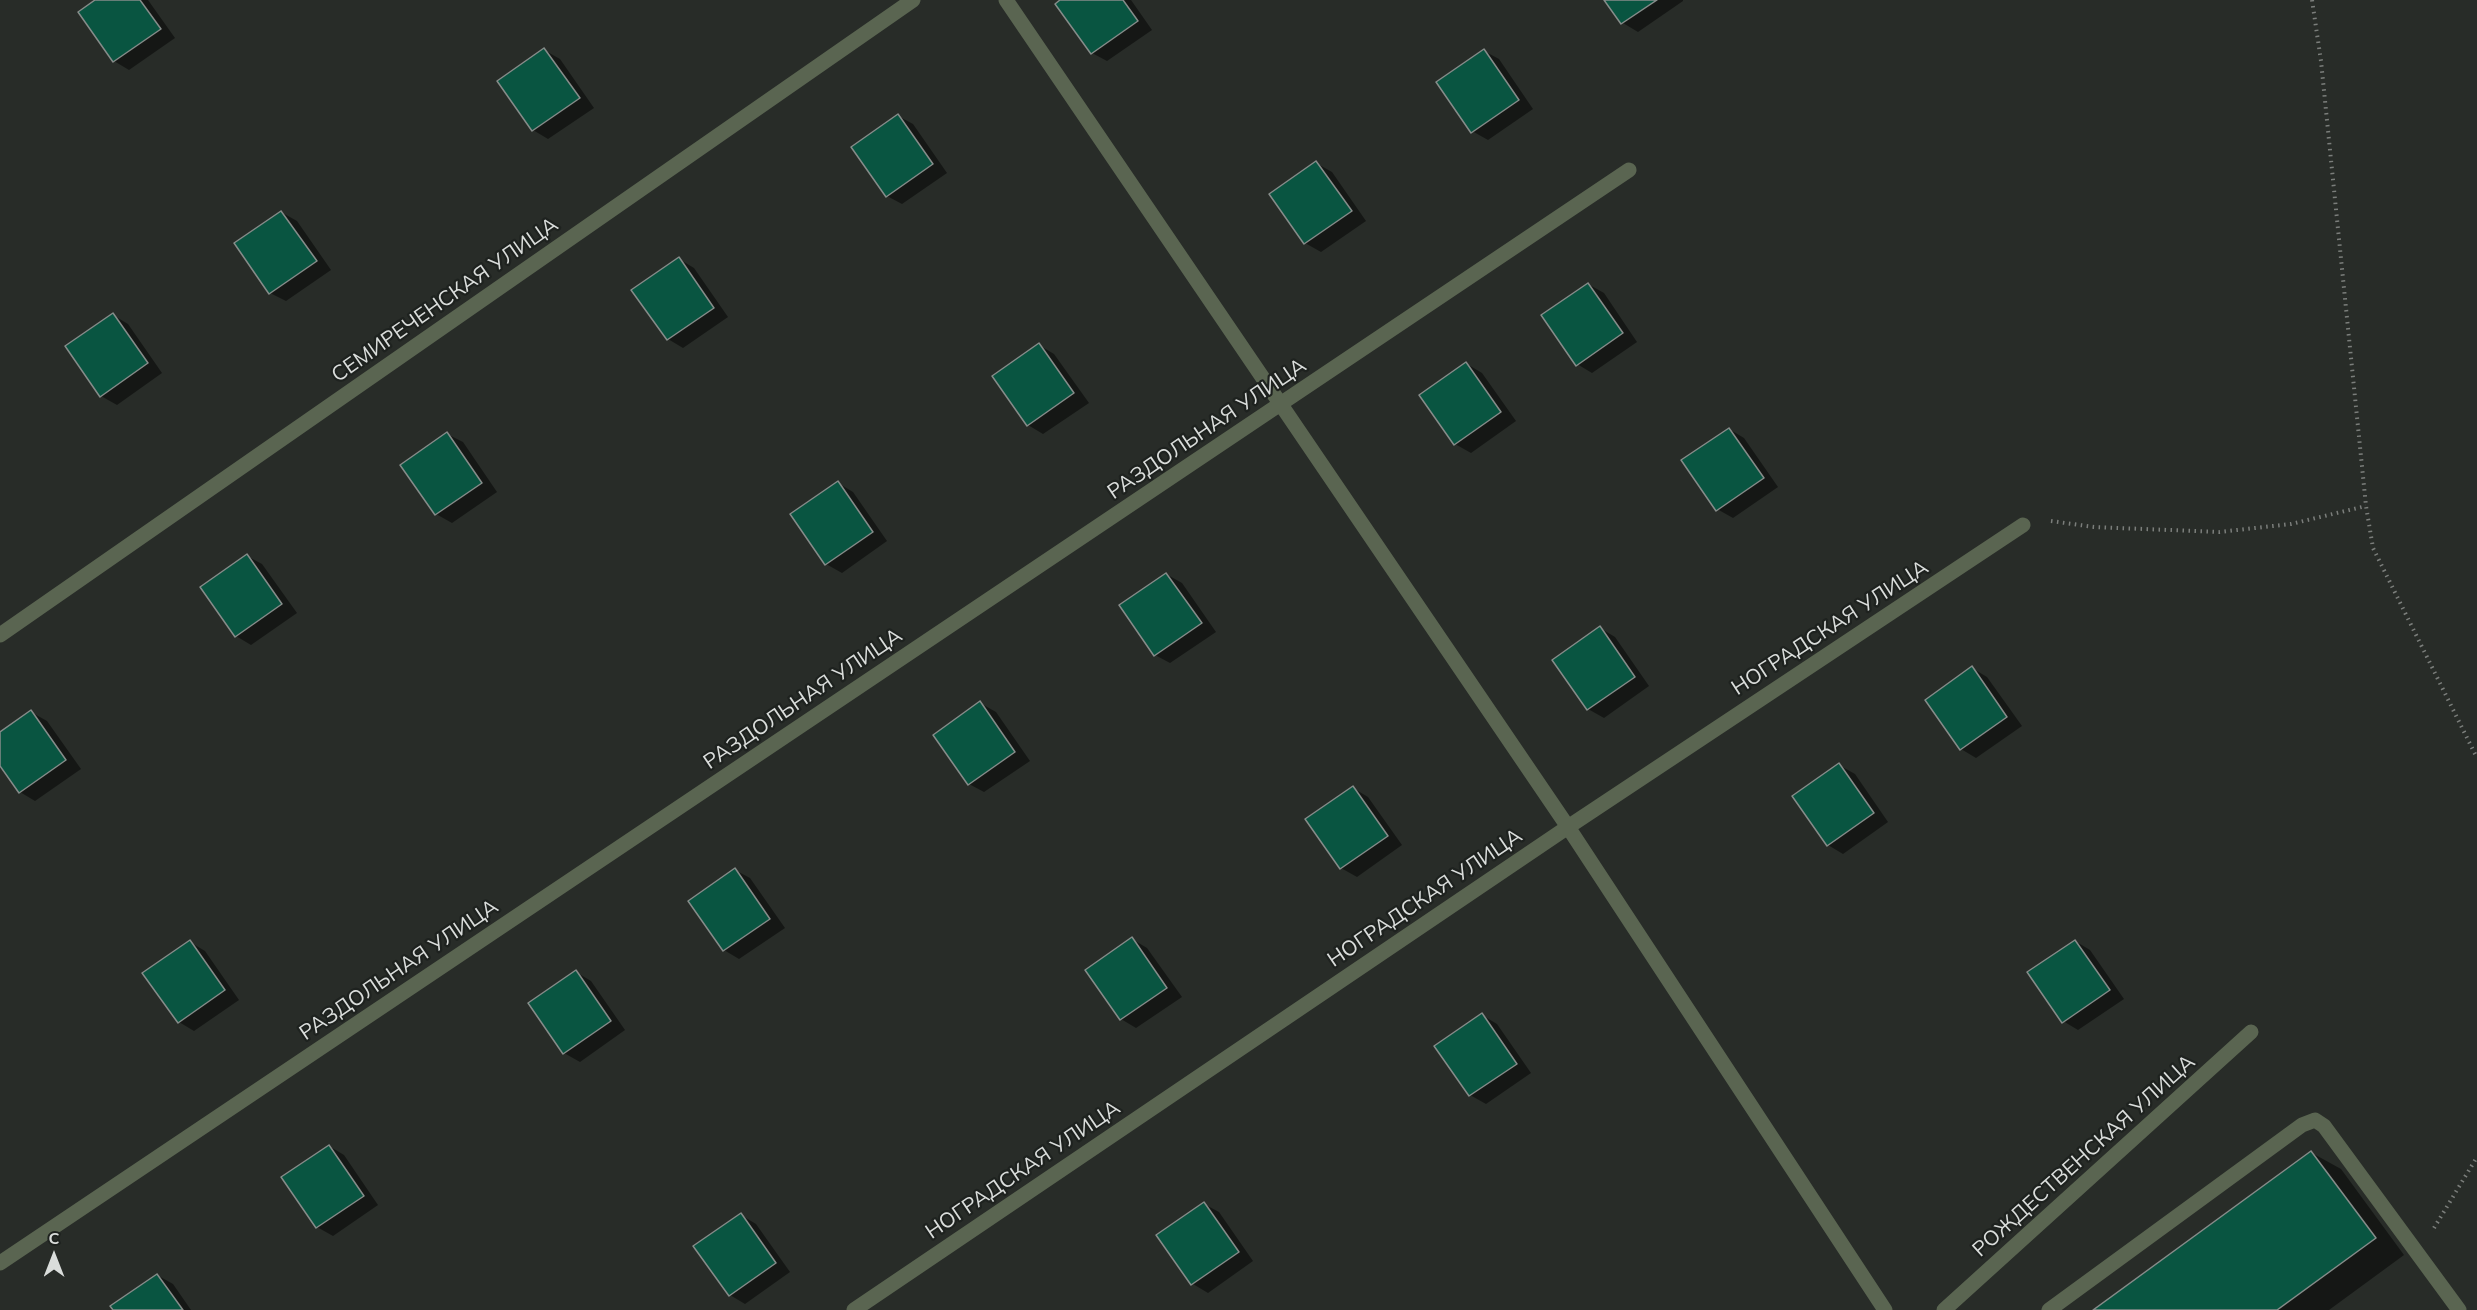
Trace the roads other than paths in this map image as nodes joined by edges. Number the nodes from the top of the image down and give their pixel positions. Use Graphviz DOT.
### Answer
graph roads {
  1 [pos="913,0"];
  2 [pos="1006,0"];
  3 [pos="1629,170"];
  4 [pos="1281,404"];
  5 [pos="2023,525"];
  6 [pos="0,635"];
  7 [pos="1568,826"];
  8 [pos="2251,1032"];
  9 [pos="0,1263"];
  10 [pos="854,1310"];
  11 [pos="1885,1310"];
  12 [pos="1944,1310"];
  13 [pos="2049,1310"];
  14 [pos="2459,1310"];
  1 -- 6 [label="street, СЕМИРЕЧЕНСКАЯ УЛИЦА"];
  2 -- 4 [label="street"];
  3 -- 4 [label="street, РАЗДОЛЬНАЯ УЛИЦА"];
  4 -- 7 [label="street"];
  4 -- 9 [label="street, РАЗДОЛЬНАЯ УЛИЦА"];
  5 -- 7 [label="street, НОГРАДСКАЯ УЛИЦА"];
  7 -- 10 [label="street, НОГРАДСКАЯ УЛИЦА"];
  7 -- 11 [label="street"];
  8 -- 12 [label="street, РОЖДЕСТВЕНСКАЯ УЛИЦА"];
  13 -- 14 [label="street"];
}
